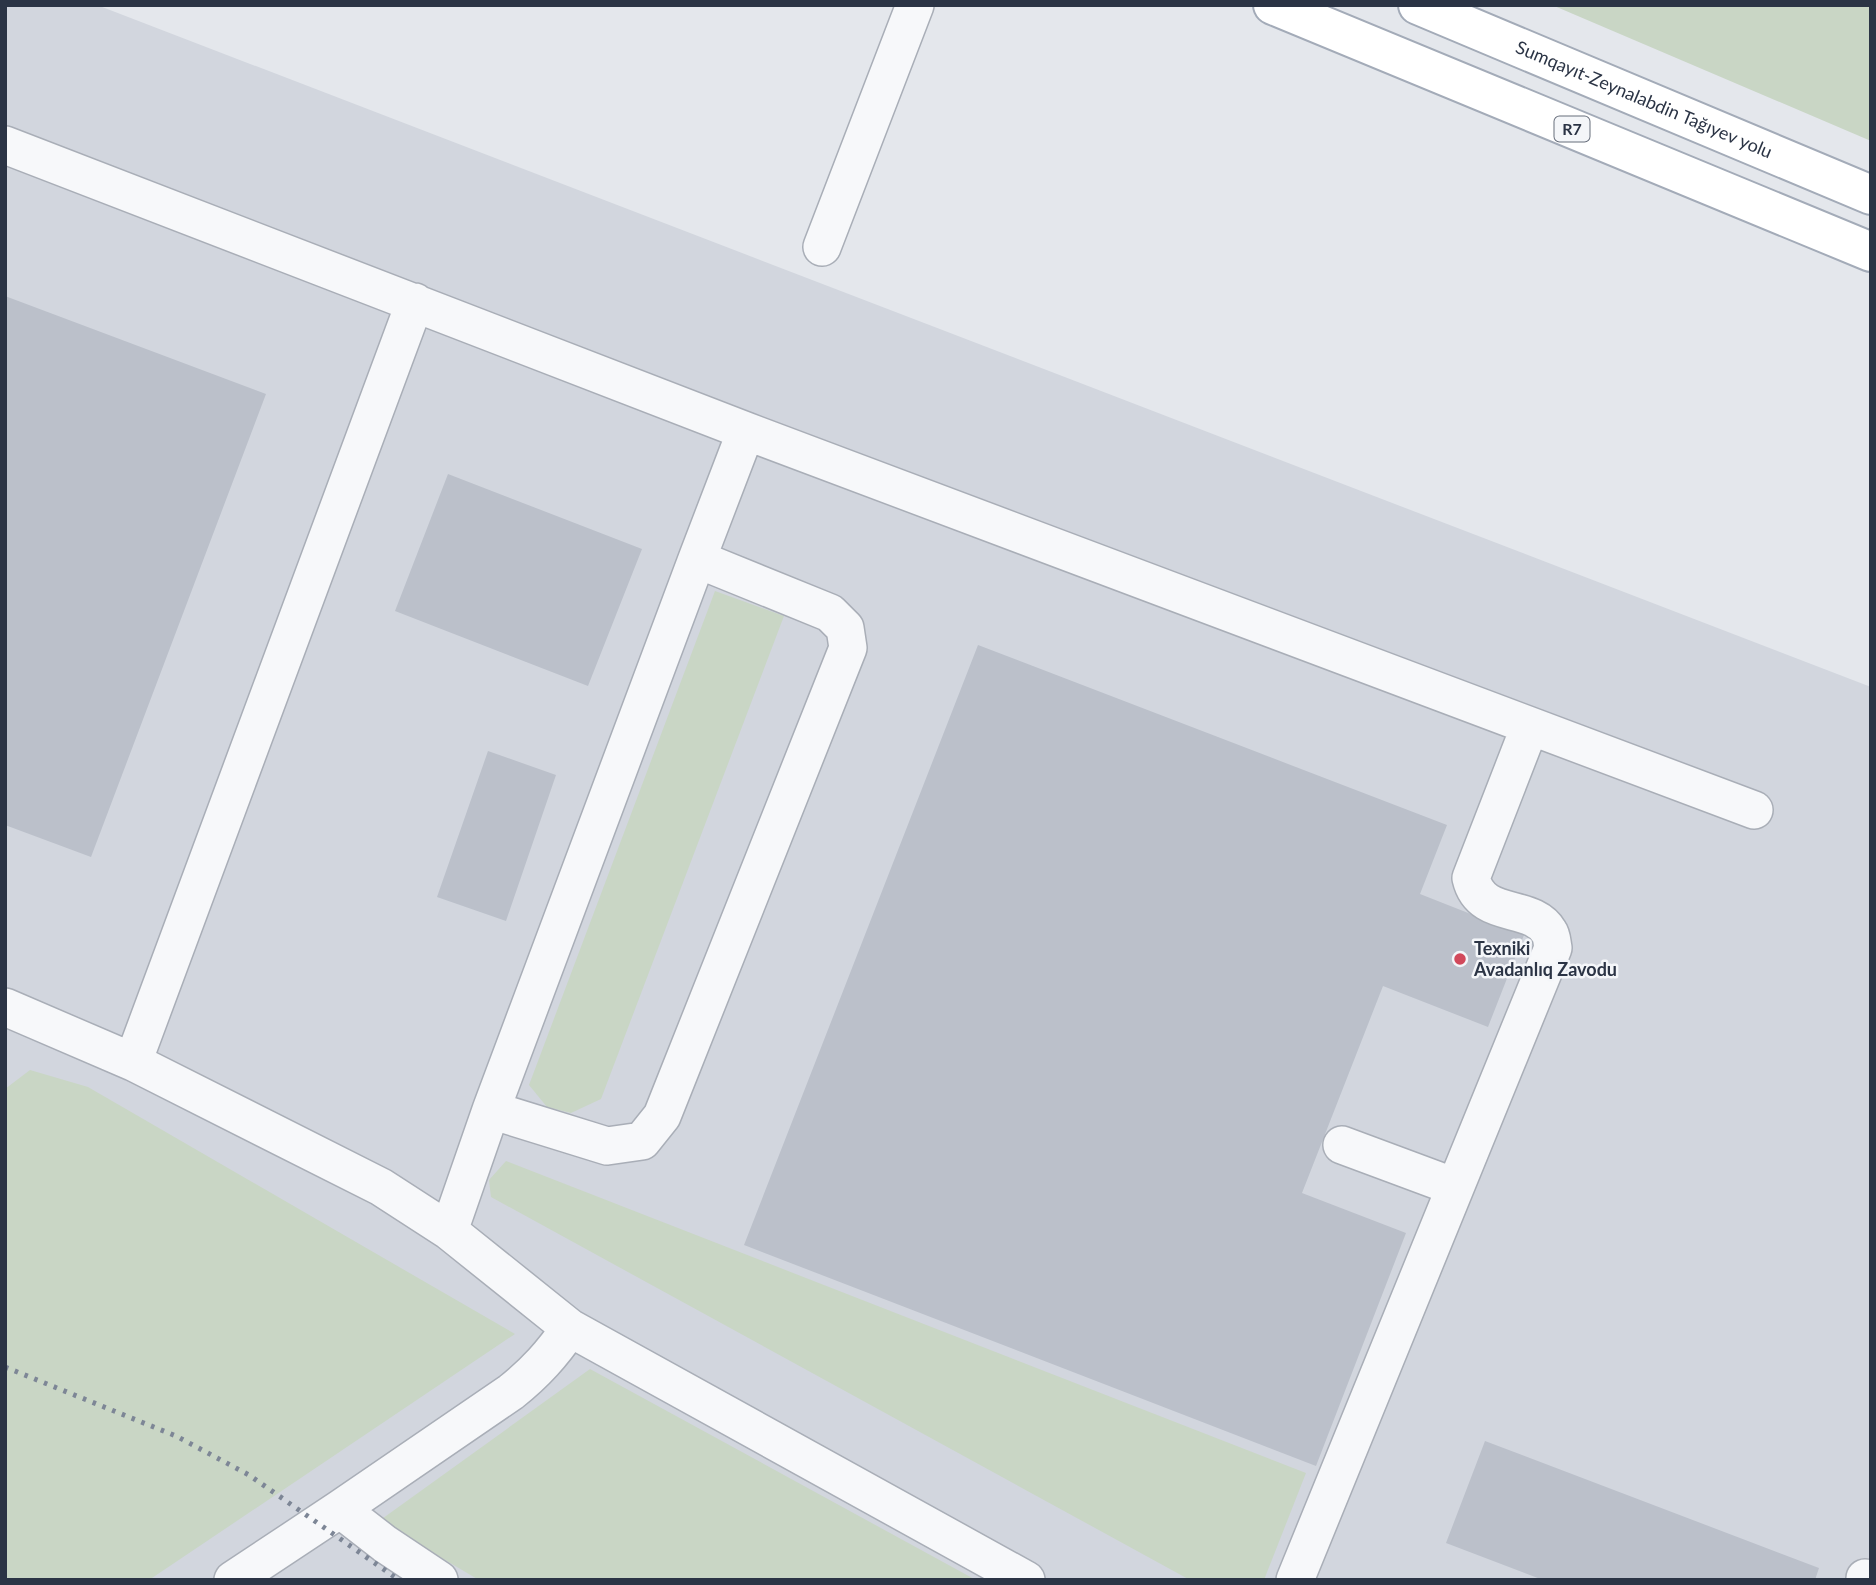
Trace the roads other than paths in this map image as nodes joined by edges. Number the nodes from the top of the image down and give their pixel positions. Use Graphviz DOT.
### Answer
graph roads {
  1 [pos="915,5"];
  2 [pos="1273,5"];
  3 [pos="1418,5"];
  4 [pos="5,145"];
  5 [pos="1871,195"];
  6 [pos="822,247"];
  7 [pos="1871,252"];
  8 [pos="415,302"];
  9 [pos="746,431"];
  10 [pos="697,559"];
  11 [pos="1530,726"];
  12 [pos="1754,810"];
  13 [pos="5,1007"];
  14 [pos="133,1062"];
  15 [pos="491,1110"];
  16 [pos="1342,1145"];
  17 [pos="1455,1187"];
  18 [pos="449,1231"];
  19 [pos="570,1328"];
  20 [pos="340,1510"];
  21 [pos="233,1580"];
  22 [pos="439,1580"];
  23 [pos="1026,1580"];
  24 [pos="1295,1580"];
  1 -- 6 [label="lane"];
  2 -- 7 [label="main road, R7"];
  3 -- 5 [label="main road, Sumqayıt-Zeynalabdin Tağıyev yolu"];
  4 -- 8 [label="lane"];
  8 -- 9 [label="lane"];
  8 -- 14 [label="lane"];
  9 -- 10 [label="lane"];
  9 -- 11 [label="lane"];
  10 -- 15 [label="lane"];
  10 -- 15 [label="lane"];
  11 -- 12 [label="lane"];
  11 -- 17 [label="lane"];
  13 -- 14 [label="lane"];
  14 -- 18 [label="lane"];
  15 -- 18 [label="lane"];
  16 -- 17 [label="lane"];
  17 -- 24 [label="lane"];
  18 -- 19 [label="lane"];
  19 -- 20 [label="lane"];
  19 -- 23 [label="lane"];
  20 -- 21 [label="lane"];
  20 -- 22 [label="lane"];
}
